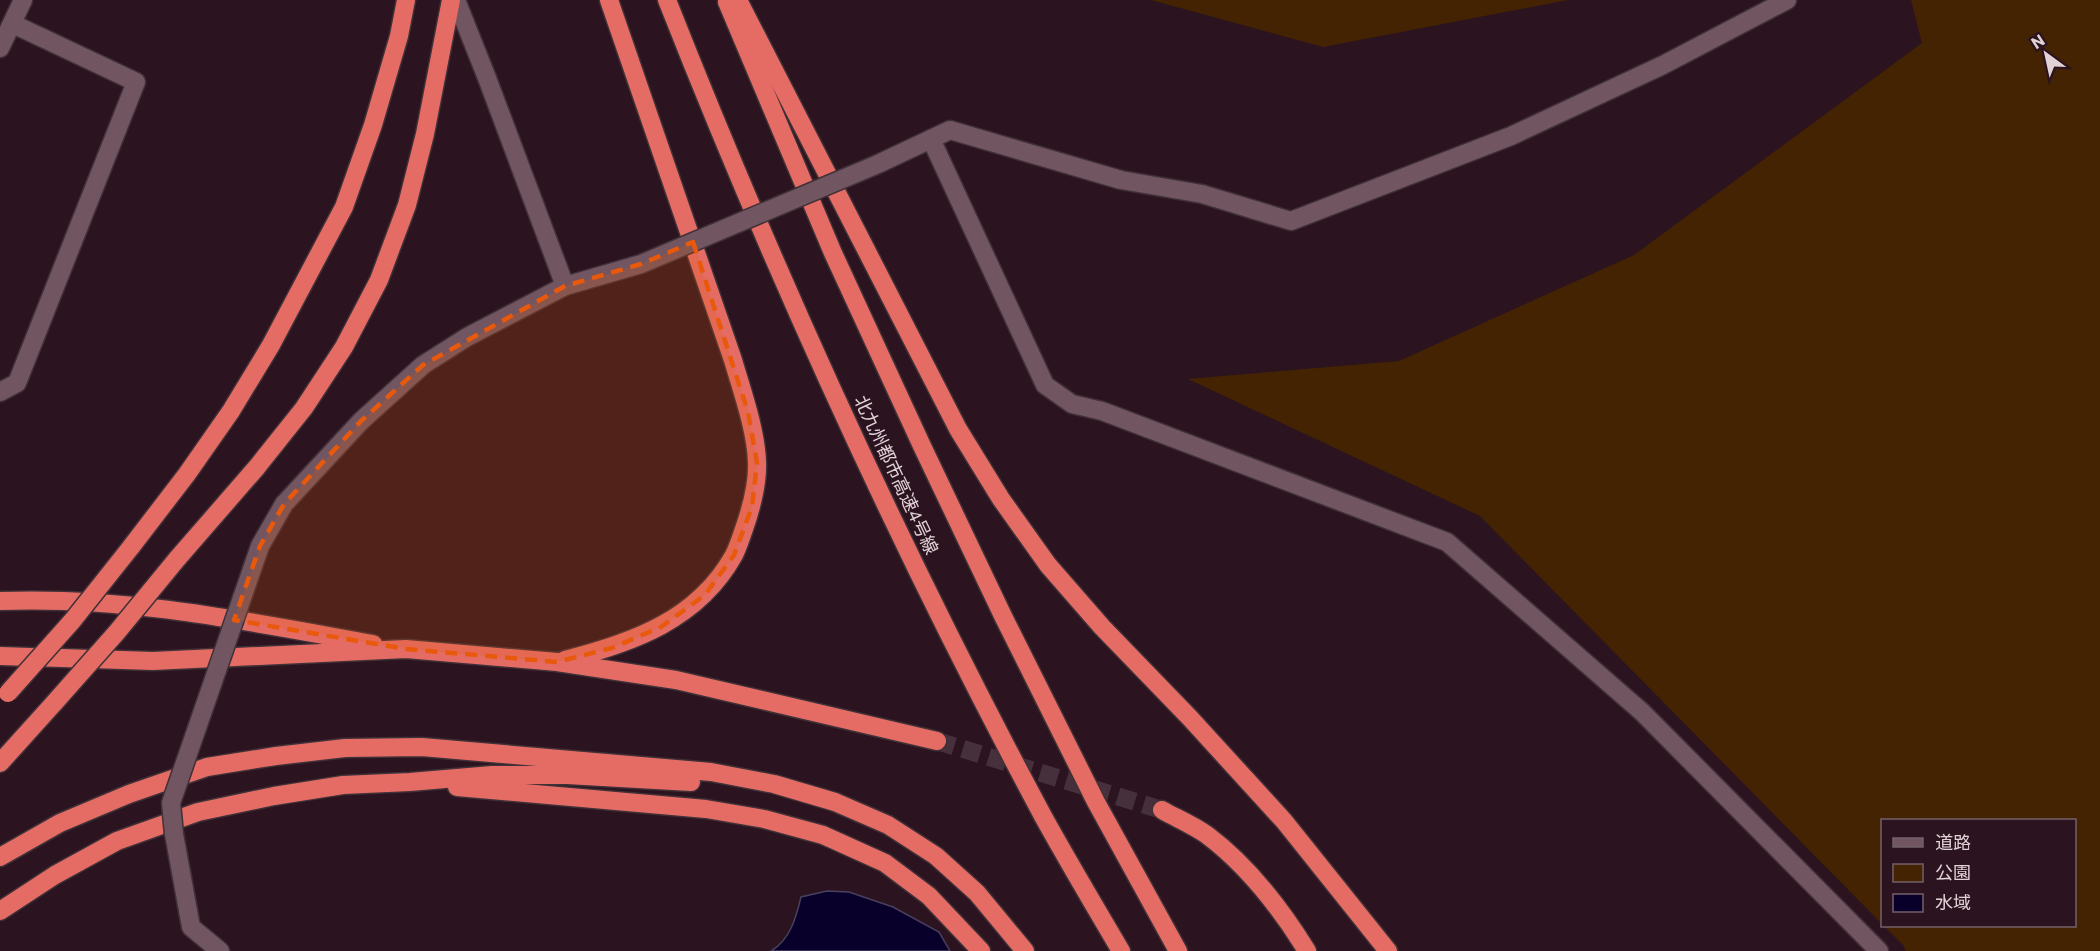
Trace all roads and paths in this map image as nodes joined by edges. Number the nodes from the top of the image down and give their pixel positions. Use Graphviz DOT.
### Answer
graph roads {
  1 [pos="23,0"];
  2 [pos="406,0"];
  3 [pos="454,0"];
  4 [pos="609,0"];
  5 [pos="667,0"];
  6 [pos="726,0"];
  7 [pos="738,0"];
  8 [pos="1787,0"];
  9 [pos="13,24"];
  10 [pos="0,48"];
  11 [pos="931,139"];
  12 [pos="565,286"];
  13 [pos="0,392"];
  14 [pos="0,601"];
  15 [pos="406,649"];
  16 [pos="0,656"];
  17 [pos="557,662"];
  18 [pos="4,697"];
  19 [pos="937,741"];
  20 [pos="0,763"];
  21 [pos="410,782"];
  22 [pos="835,802"];
  23 [pos="1162,810"];
  24 [pos="0,857"];
  25 [pos="0,911"];
  26 [pos="220,951"];
  27 [pos="981,951"];
  28 [pos="1025,951"];
  29 [pos="1121,951"];
  30 [pos="1178,951"];
  31 [pos="1307,951"];
  32 [pos="1388,951"];
  33 [pos="1879,951"];
  1 -- 9 [label="street"];
  2 -- 18 [label="highway, bridge"];
  3 -- 12 [label="street"];
  3 -- 20 [label="highway, bridge"];
  4 -- 17 [label="highway"];
  5 -- 29 [label="highway, 北九州都市高速4号線"];
  6 -- 30 [label="highway, 北九州都市高速4号線"];
  7 -- 32 [label="highway"];
  8 -- 11 [label="street"];
  9 -- 10 [label="street"];
  9 -- 13 [label="street"];
  11 -- 12 [label="street, bridge"];
  11 -- 33 [label="street"];
  12 -- 26 [label="street, bridge"];
  14 -- 15 [label="highway"];
  15 -- 16 [label="highway"];
  15 -- 17 [label="highway"];
  17 -- 19 [label="highway"];
  21 -- 22 [label="highway"];
  21 -- 25 [label="highway"];
  21 -- 27 [label="highway"];
  22 -- 24 [label="highway"];
  22 -- 28 [label="highway"];
  23 -- 31 [label="highway"];
}
